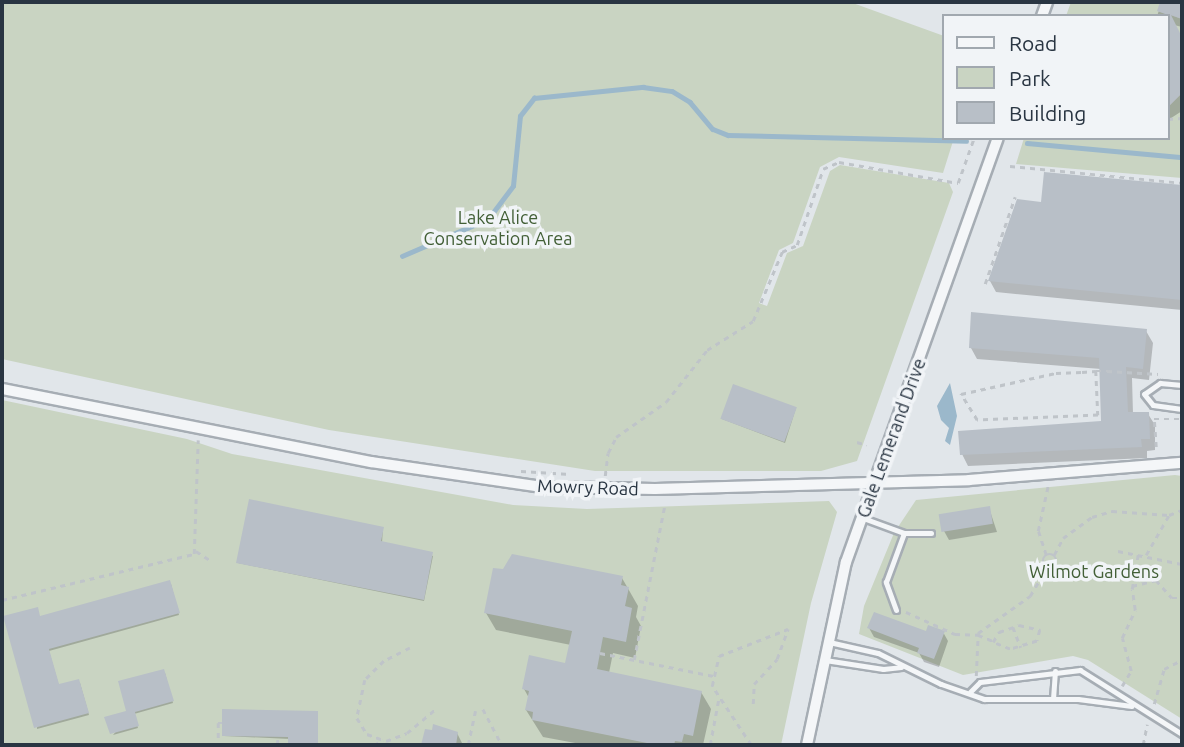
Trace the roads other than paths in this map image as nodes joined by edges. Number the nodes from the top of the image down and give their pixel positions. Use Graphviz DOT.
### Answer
graph roads {
  1 [pos="997,140"];
  2 [pos="1182,385"];
  3 [pos="2,389"];
  4 [pos="1182,409"];
  5 [pos="1182,463"];
  6 [pos="876,481"];
  7 [pos="863,518"];
  8 [pos="904,533"];
  9 [pos="931,533"];
  10 [pos="896,610"];
  11 [pos="828,642"];
  12 [pos="825,660"];
  13 [pos="901,667"];
  14 [pos="1055,671"];
  15 [pos="970,692"];
  16 [pos="1053,699"];
  17 [pos="1132,706"];
  18 [pos="1182,734"];
  19 [pos="807,745"];
  1 -- 6 [label="street, Gale Lemerand Drive"];
  2 -- 4 [label="lane"];
  3 -- 6 [label="street, Mowry Road"];
  5 -- 6 [label="street, Mowry Road"];
  6 -- 7 [label="street, Gale Lemerand Drive"];
  7 -- 8 [label="lane"];
  7 -- 11 [label="street, Gale Lemerand Drive"];
  8 -- 9 [label="lane"];
  8 -- 10 [label="lane"];
  11 -- 12 [label="street, Gale Lemerand Drive"];
  11 -- 13 [label="lane"];
  12 -- 13 [label="lane"];
  12 -- 19 [label="street, Gale Lemerand Drive"];
  13 -- 15 [label="lane"];
  14 -- 15 [label="lane"];
  14 -- 16 [label="lane"];
  14 -- 17 [label="lane"];
  15 -- 16 [label="lane"];
  16 -- 17 [label="lane"];
  17 -- 18 [label="lane"];
}
